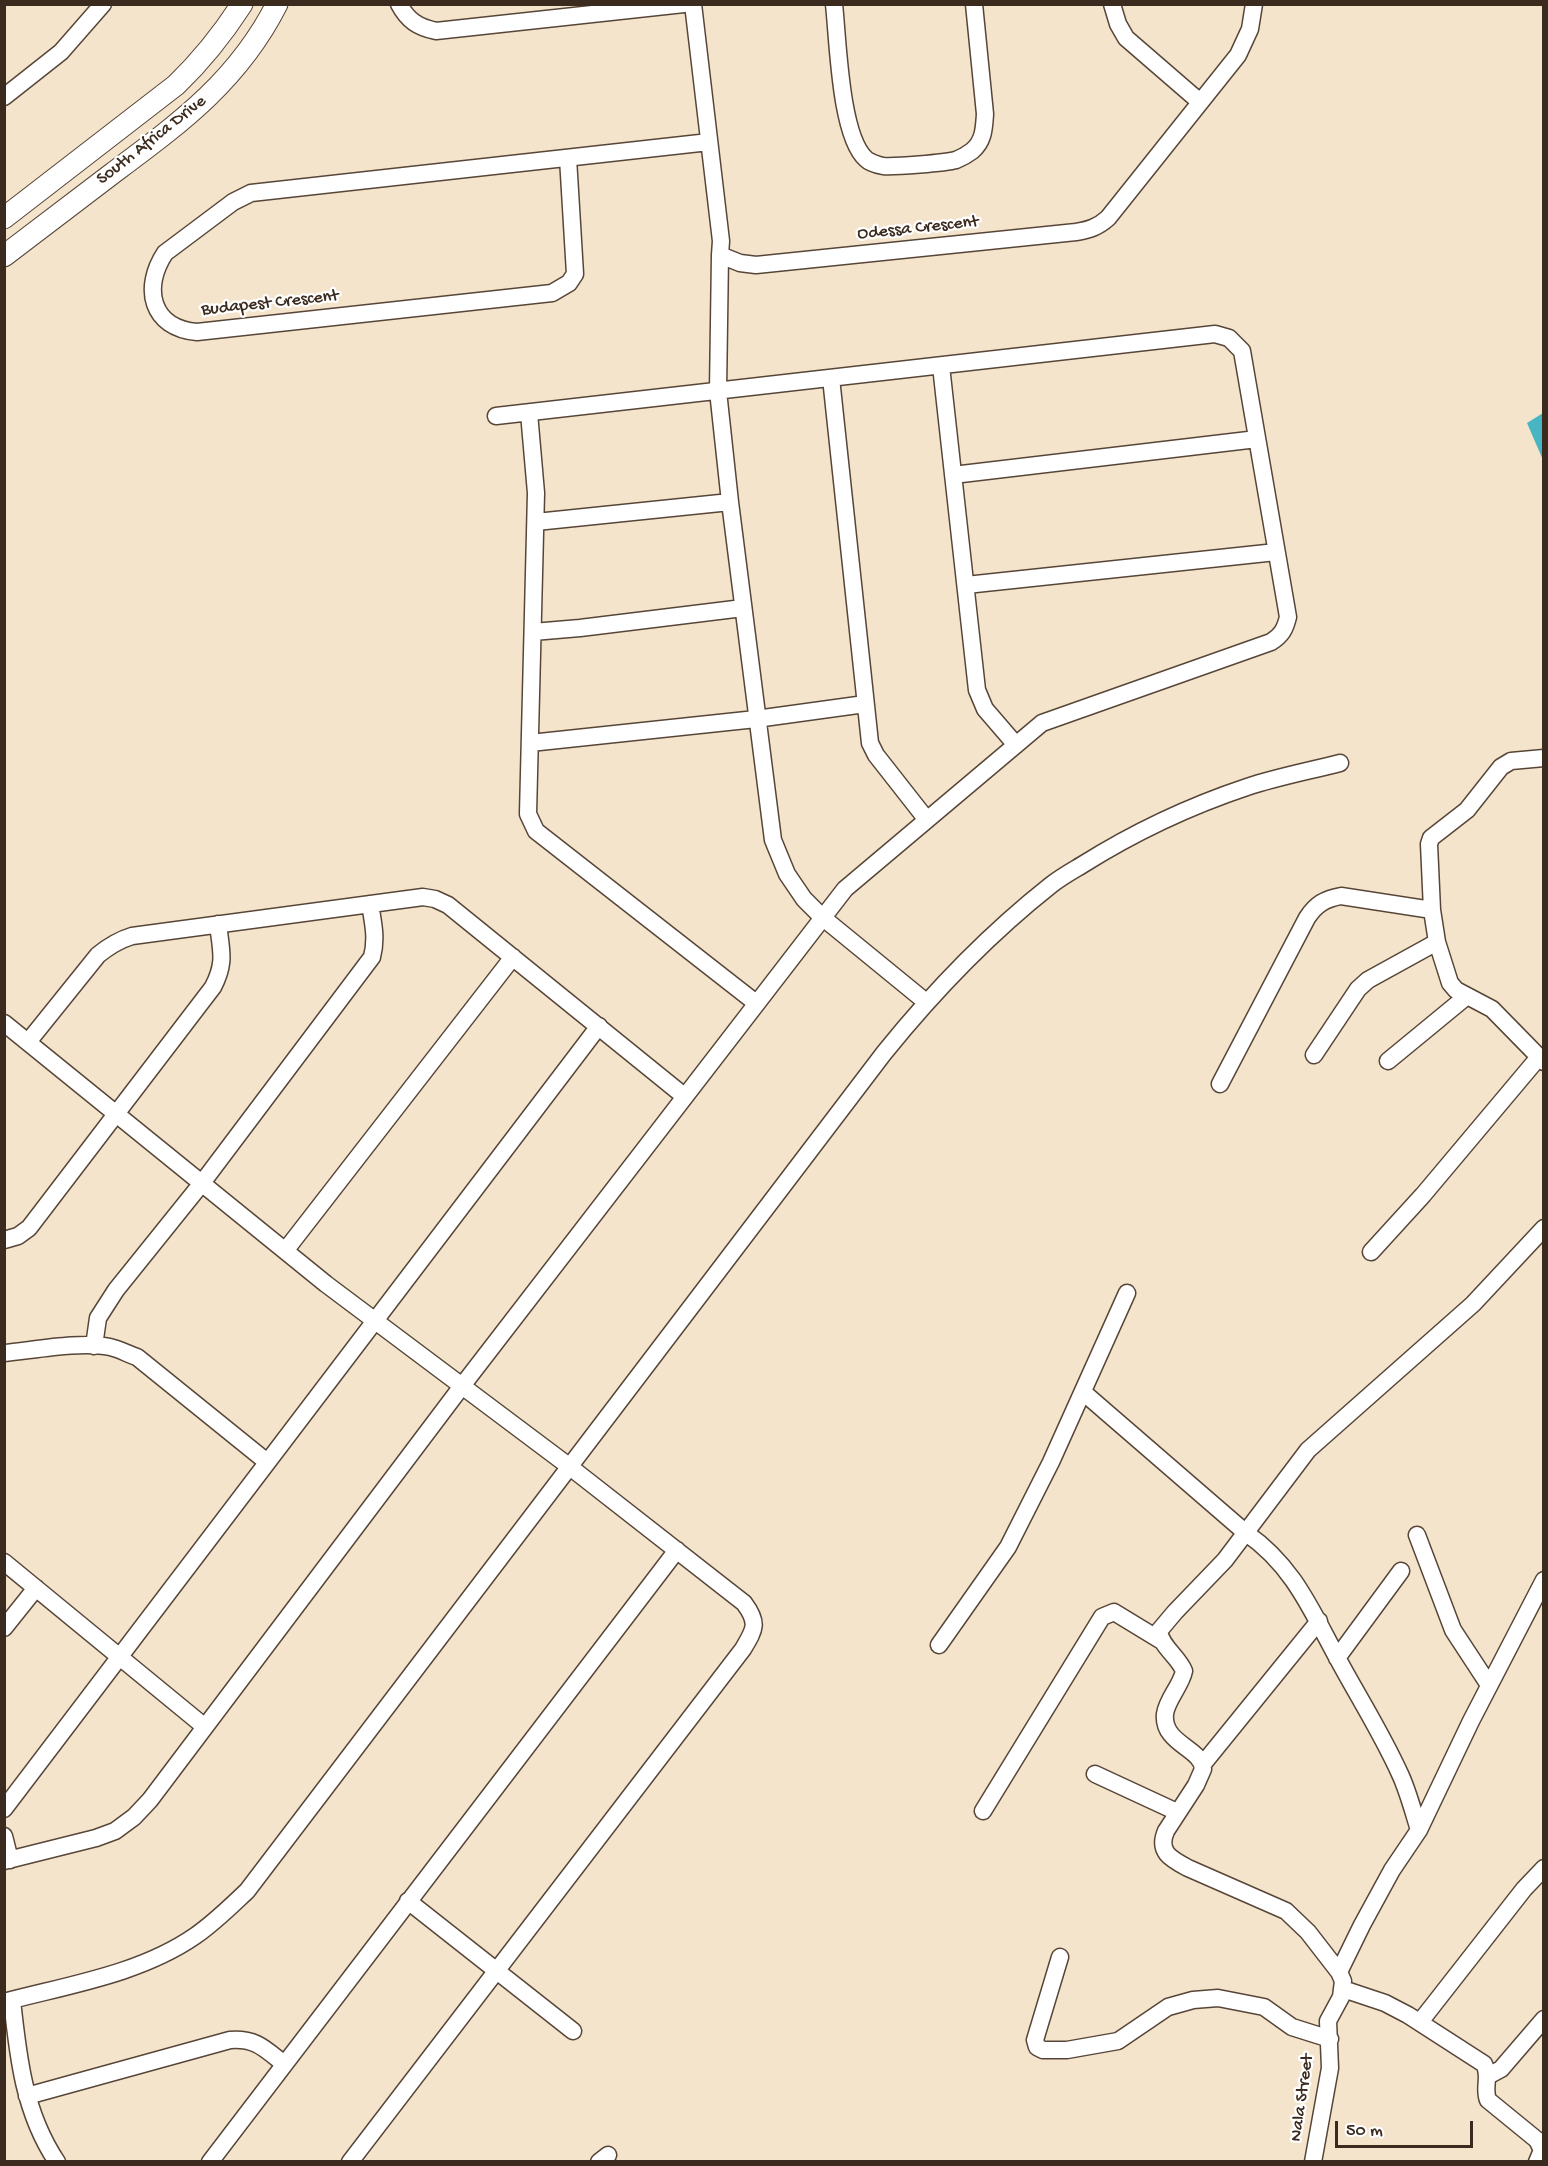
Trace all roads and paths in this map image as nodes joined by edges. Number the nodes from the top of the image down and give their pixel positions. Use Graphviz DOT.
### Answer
graph roads {
  1 [pos="104,4"];
  2 [pos="242,4"];
  3 [pos="277,4"];
  4 [pos="399,4"];
  5 [pos="684,4"];
  6 [pos="693,4"];
  7 [pos="834,4"];
  8 [pos="974,4"];
  9 [pos="1112,4"];
  10 [pos="1254,4"];
  11 [pos="4,97"];
  12 [pos="1200,102"];
  13 [pos="709,142"];
  14 [pos="568,158"];
  15 [pos="4,218"];
  16 [pos="720,255"];
  17 [pos="4,256"];
  18 [pos="941,366"];
  19 [pos="831,378"];
  20 [pos="718,391"];
  21 [pos="529,412"];
  22 [pos="496,416"];
  23 [pos="1257,439"];
  24 [pos="953,475"];
  25 [pos="730,502"];
  26 [pos="536,522"];
  27 [pos="1276,552"];
  28 [pos="966,585"];
  29 [pos="743,608"];
  30 [pos="533,632"];
  31 [pos="865,704"];
  32 [pos="756,719"];
  33 [pos="530,743"];
  34 [pos="1016,745"];
  35 [pos="1544,758"];
  36 [pos="1340,763"];
  37 [pos="927,820"];
  38 [pos="370,904"];
  39 [pos="1431,910"];
  40 [pos="822,917"];
  41 [pos="218,924"];
  42 [pos="1437,942"];
  43 [pos="513,957"];
  44 [pos="1467,996"];
  45 [pos="926,1002"];
  46 [pos="756,1003"];
  47 [pos="4,1023"];
  48 [pos="599,1026"];
  49 [pos="28,1042"];
  50 [pos="1314,1055"];
  51 [pos="1541,1059"];
  52 [pos="1388,1061"];
  53 [pos="1220,1084"];
  54 [pos="684,1096"];
  55 [pos="117,1114"];
  56 [pos="202,1183"];
  57 [pos="1544,1228"];
  58 [pos="4,1240"];
  59 [pos="285,1251"];
  60 [pos="1371,1252"];
  61 [pos="1127,1293"];
  62 [pos="375,1320"];
  63 [pos="94,1346"];
  64 [pos="4,1353"];
  65 [pos="462,1386"];
  66 [pos="1083,1392"];
  67 [pos="267,1462"];
  68 [pos="570,1467"];
  69 [pos="1246,1533"];
  70 [pos="1417,1535"];
  71 [pos="677,1550"];
  72 [pos="4,1562"];
  73 [pos="1401,1571"];
  74 [pos="1544,1580"];
  75 [pos="36,1588"];
  76 [pos="1319,1621"];
  77 [pos="4,1628"];
  78 [pos="1160,1640"];
  79 [pos="939,1645"];
  80 [pos="119,1657"];
  81 [pos="1337,1658"];
  82 [pos="1489,1685"];
  83 [pos="205,1727"];
  84 [pos="1203,1764"];
  85 [pos="1095,1774"];
  86 [pos="4,1809"];
  87 [pos="983,1811"];
  88 [pos="1177,1812"];
  89 [pos="1419,1830"];
  90 [pos="4,1836"];
  91 [pos="7,1861"];
  92 [pos="1544,1868"];
  93 [pos="408,1901"];
  94 [pos="1060,1957"];
  95 [pos="496,1971"];
  96 [pos="1339,1972"];
  97 [pos="1343,1989"];
  98 [pos="8,2001"];
  99 [pos="1544,2019"];
  100 [pos="1420,2022"];
  101 [pos="573,2031"];
  102 [pos="1330,2039"];
  103 [pos="284,2064"];
  104 [pos="1488,2076"];
  105 [pos="27,2096"];
  106 [pos="57,2162"];
  107 [pos="210,2162"];
  108 [pos="350,2162"];
  109 [pos="1313,2162"];
  110 [pos="1536,2162"];
  1 -- 11 [label="street"];
  2 -- 15 [label="street, South Africa Drive"];
  3 -- 17 [label="street, South Africa Drive"];
  4 -- 5 [label="street"];
  6 -- 13 [label="street"];
  7 -- 8 [label="street"];
  9 -- 12 [label="street"];
  10 -- 12 [label="street, Odessa Crescent"];
  12 -- 16 [label="street, Odessa Crescent"];
  13 -- 14 [label="street, Budapest Crescent"];
  13 -- 16 [label="street"];
  14 -- 14 [label="street, Budapest Crescent"];
  16 -- 20 [label="street"];
  18 -- 19 [label="street"];
  18 -- 23 [label="street"];
  18 -- 24 [label="street"];
  19 -- 20 [label="street"];
  19 -- 31 [label="street"];
  20 -- 21 [label="street"];
  20 -- 25 [label="street"];
  21 -- 22 [label="street"];
  21 -- 26 [label="street"];
  23 -- 24 [label="street"];
  23 -- 27 [label="street"];
  24 -- 28 [label="street"];
  25 -- 26 [label="street"];
  25 -- 29 [label="street"];
  26 -- 30 [label="street"];
  27 -- 28 [label="street"];
  27 -- 34 [label="street"];
  28 -- 34 [label="street"];
  29 -- 30 [label="street"];
  29 -- 32 [label="street"];
  30 -- 33 [label="street"];
  31 -- 32 [label="street"];
  31 -- 37 [label="street"];
  32 -- 33 [label="street"];
  32 -- 40 [label="street"];
  33 -- 46 [label="street"];
  34 -- 37 [label="street"];
  35 -- 39 [label="street"];
  36 -- 45 [label="street"];
  37 -- 40 [label="street"];
  38 -- 41 [label="street"];
  38 -- 43 [label="street"];
  38 -- 56 [label="street"];
  39 -- 42 [label="street"];
  39 -- 53 [label="street"];
  40 -- 45 [label="street"];
  40 -- 46 [label="street"];
  41 -- 49 [label="street"];
  41 -- 55 [label="street"];
  42 -- 44 [label="street"];
  42 -- 50 [label="street"];
  43 -- 48 [label="street"];
  43 -- 59 [label="street"];
  44 -- 51 [label="street"];
  44 -- 52 [label="street"];
  45 -- 68 [label="street"];
  46 -- 54 [label="street"];
  47 -- 49 [label="street"];
  48 -- 54 [label="street"];
  48 -- 62 [label="street"];
  49 -- 55 [label="street"];
  51 -- 60 [label="street"];
  54 -- 65 [label="street"];
  55 -- 56 [label="street"];
  55 -- 58 [label="street"];
  56 -- 59 [label="street"];
  56 -- 63 [label="street"];
  57 -- 69 [label="street"];
  59 -- 62 [label="street"];
  61 -- 66 [label="street"];
  62 -- 65 [label="street"];
  62 -- 67 [label="street"];
  63 -- 64 [label="street"];
  63 -- 67 [label="street"];
  65 -- 68 [label="street"];
  65 -- 83 [label="street"];
  66 -- 69 [label="street"];
  66 -- 79 [label="street"];
  67 -- 80 [label="street"];
  68 -- 71 [label="street"];
  68 -- 98 [label="street"];
  69 -- 76 [label="street"];
  69 -- 78 [label="street"];
  70 -- 82 [label="street"];
  71 -- 93 [label="street"];
  71 -- 95 [label="street"];
  72 -- 75 [label="street"];
  73 -- 81 [label="street"];
  74 -- 82 [label="street"];
  75 -- 77 [label="street"];
  75 -- 80 [label="street"];
  76 -- 81 [label="street"];
  76 -- 84 [label="street"];
  78 -- 84 [label="street"];
  78 -- 87 [label="street"];
  80 -- 83 [label="street"];
  80 -- 86 [label="street"];
  81 -- 89 [label="street"];
  82 -- 89 [label="street"];
  83 -- 91 [label="street"];
  84 -- 88 [label="street"];
  85 -- 88 [label="street"];
  88 -- 96 [label="street"];
  89 -- 96 [label="street"];
  90 -- 91 [label="street"];
  92 -- 100 [label="street"];
  93 -- 95 [label="street"];
  93 -- 103 [label="street"];
  94 -- 102 [label="street"];
  95 -- 101 [label="street"];
  95 -- 108 [label="street"];
  96 -- 97 [label="street"];
  97 -- 100 [label="street"];
  97 -- 102 [label="street, Nala Street"];
  98 -- 105 [label="street"];
  99 -- 104 [label="street"];
  100 -- 104 [label="street"];
  102 -- 109 [label="street, Nala Street"];
  103 -- 105 [label="street"];
  103 -- 107 [label="street"];
  104 -- 110 [label="street"];
  105 -- 106 [label="street"];
}
